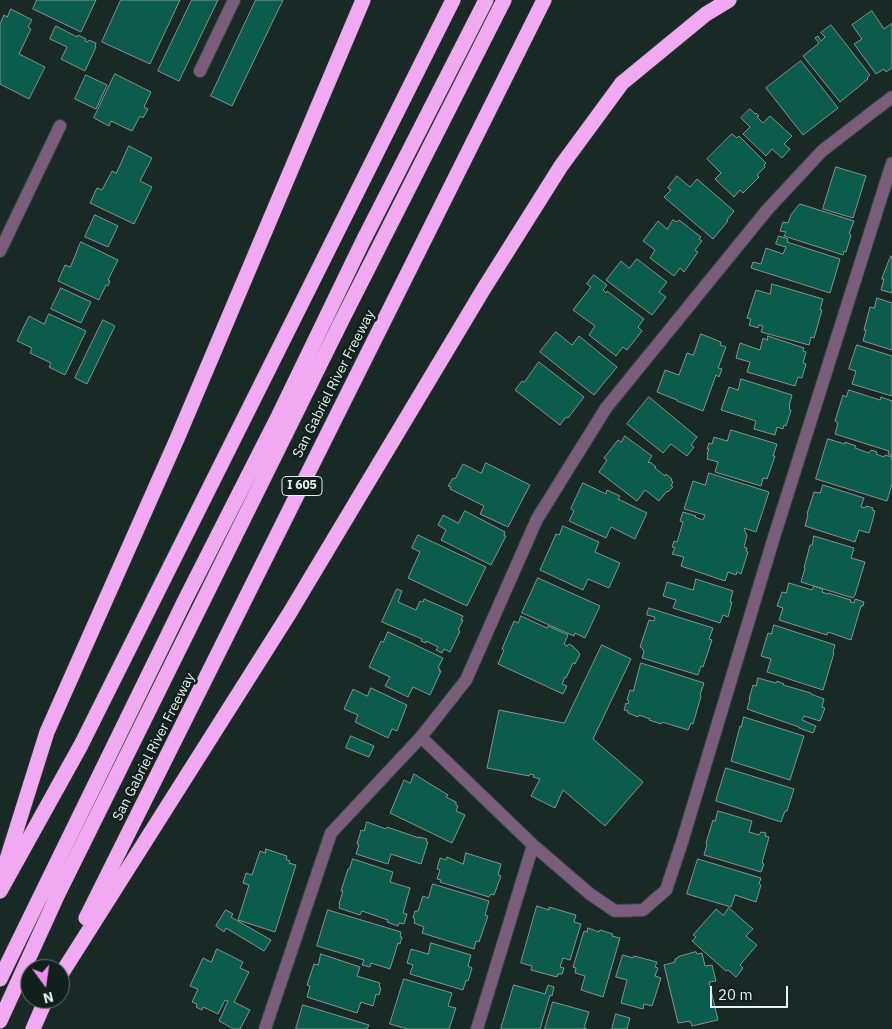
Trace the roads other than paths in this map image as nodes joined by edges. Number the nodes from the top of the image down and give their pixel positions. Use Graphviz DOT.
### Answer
graph roads {
  1 [pos="234,0"];
  2 [pos="363,0"];
  3 [pos="453,0"];
  4 [pos="486,0"];
  5 [pos="504,0"];
  6 [pos="544,0"];
  7 [pos="729,0"];
  8 [pos="200,71"];
  9 [pos="892,97"];
  10 [pos="60,126"];
  11 [pos="892,163"];
  12 [pos="0,251"];
  13 [pos="421,737"];
  14 [pos="533,846"];
  15 [pos="0,881"];
  16 [pos="0,891"];
  17 [pos="66,959"];
  18 [pos="70,960"];
  19 [pos="0,979"];
  20 [pos="42,1009"];
  21 [pos="0,1021"];
  22 [pos="33,1029"];
  23 [pos="265,1029"];
  24 [pos="477,1029"];
  1 -- 8 [label="street"];
  2 -- 15 [label="highway"];
  3 -- 16 [label="highway"];
  4 -- 19 [label="highway"];
  5 -- 21 [label="highway"];
  6 -- 17 [label="highway, San Gabriel River Freeway / I 605"];
  7 -- 18 [label="highway"];
  9 -- 13 [label="street"];
  10 -- 12 [label="street"];
  11 -- 14 [label="street"];
  13 -- 14 [label="street"];
  13 -- 23 [label="street"];
  14 -- 24 [label="street"];
  20 -- 22 [label="highway"];
}
